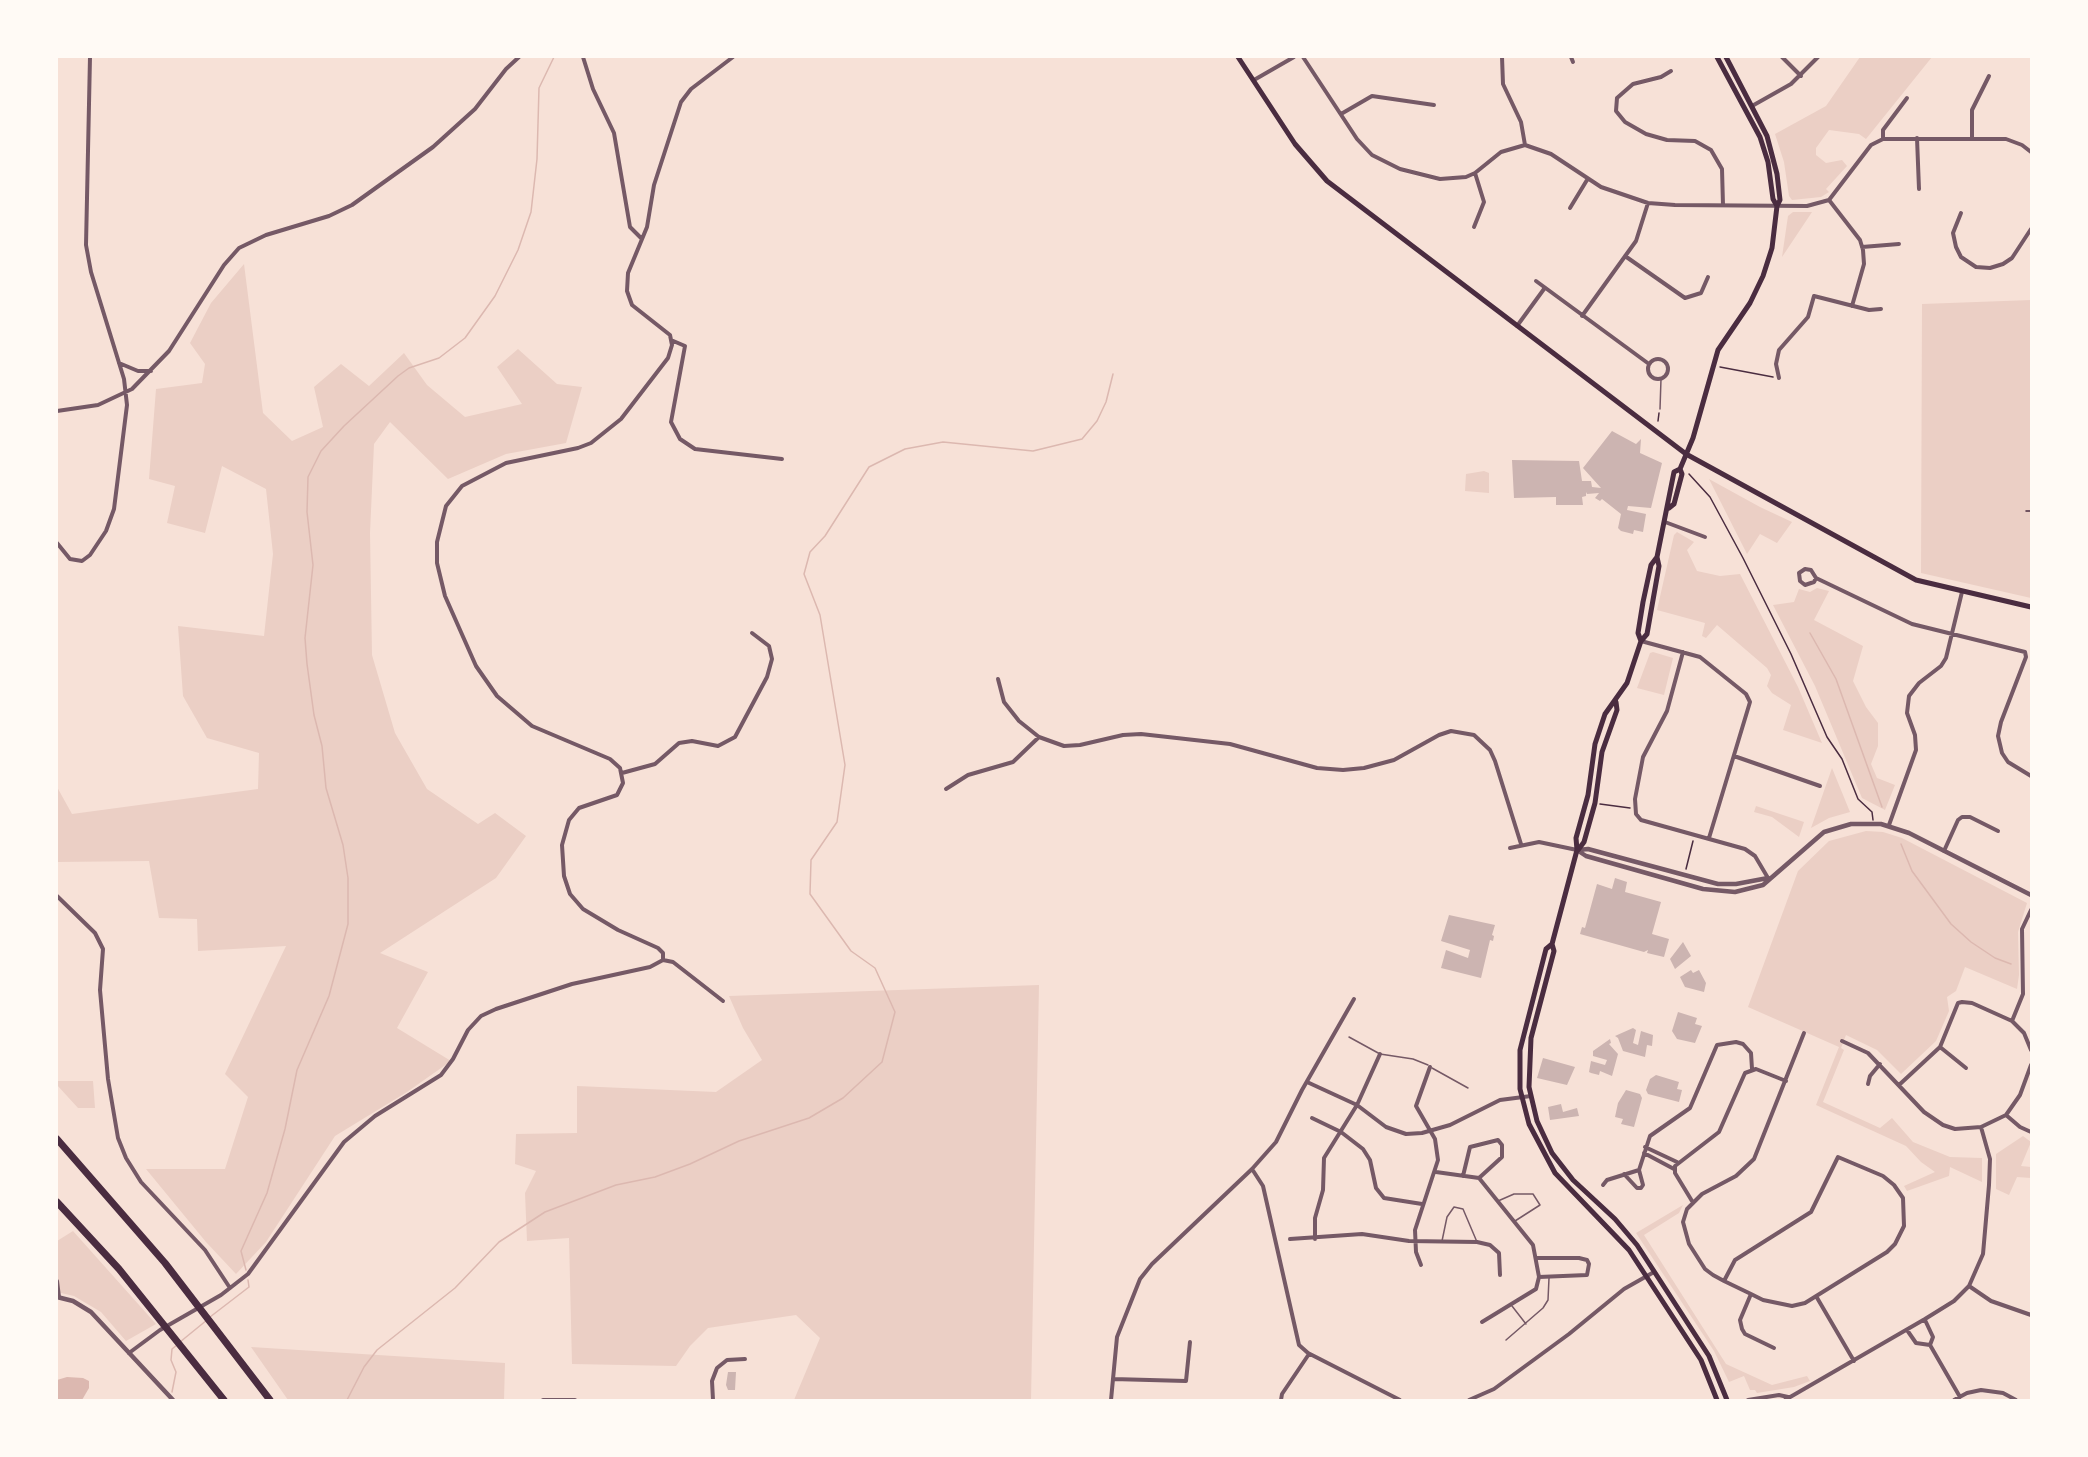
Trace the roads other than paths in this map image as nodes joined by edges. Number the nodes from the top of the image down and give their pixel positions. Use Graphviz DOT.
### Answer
graph roads {
  1 [pos="90,57"];
  2 [pos="519,57"];
  3 [pos="583,57"];
  4 [pos="733,57"];
  5 [pos="1238,57"];
  6 [pos="1294,57"];
  7 [pos="1303,57"];
  8 [pos="1502,57"];
  9 [pos="1717,57"];
  10 [pos="1726,57"];
  11 [pos="1782,57"];
  12 [pos="1818,57"];
  13 [pos="1671,71"];
  14 [pos="1801,76"];
  15 [pos="1989,76"];
  16 [pos="1253,81"];
  17 [pos="1907,98"];
  18 [pos="1434,105"];
  19 [pos="1752,106"];
  20 [pos="1341,114"];
  21 [pos="1917,138"];
  22 [pos="1972,138"];
  23 [pos="1883,139"];
  24 [pos="1525,145"];
  25 [pos="2031,152"];
  26 [pos="1475,173"];
  27 [pos="1587,180"];
  28 [pos="1919,189"];
  29 [pos="1829,200"];
  30 [pos="1648,203"];
  31 [pos="1723,205"];
  32 [pos="1777,206"];
  33 [pos="1570,208"];
  34 [pos="1961,213"];
  35 [pos="1474,227"];
  36 [pos="2031,229"];
  37 [pos="642,239"];
  38 [pos="1899,244"];
  39 [pos="1862,247"];
  40 [pos="1625,256"];
  41 [pos="1708,277"];
  42 [pos="1536,281"];
  43 [pos="1544,289"];
  44 [pos="1852,306"];
  45 [pos="1881,309"];
  46 [pos="1582,316"];
  47 [pos="1517,326"];
  48 [pos="671,340"];
  49 [pos="119,363"];
  50 [pos="1649,364"];
  51 [pos="152,370"];
  52 [pos="1779,378"];
  53 [pos="1661,379"];
  54 [pos="126,393"];
  55 [pos="1660,409"];
  56 [pos="57,411"];
  57 [pos="1686,454"];
  58 [pos="782,459"];
  59 [pos="1665,522"];
  60 [pos="1705,537"];
  61 [pos="57,543"];
  62 [pos="1816,578"];
  63 [pos="1962,592"];
  64 [pos="2031,607"];
  65 [pos="752,633"];
  66 [pos="1952,634"];
  67 [pos="1641,641"];
  68 [pos="1683,652"];
  69 [pos="998,679"];
  70 [pos="1039,737"];
  71 [pos="1734,756"];
  72 [pos="622,773"];
  73 [pos="2031,776"];
  74 [pos="1820,786"];
  75 [pos="946,789"];
  76 [pos="1889,825"];
  77 [pos="1998,831"];
  78 [pos="1709,839"];
  79 [pos="1521,844"];
  80 [pos="1510,848"];
  81 [pos="1577,850"];
  82 [pos="1944,850"];
  83 [pos="1768,878"];
  84 [pos="2031,895"];
  85 [pos="57,896"];
  86 [pos="2031,910"];
  87 [pos="1552,944"];
  88 [pos="663,960"];
  89 [pos="1354,999"];
  90 [pos="723,1001"];
  91 [pos="2013,1021"];
  92 [pos="1804,1033"];
  93 [pos="1349,1037"];
  94 [pos="1842,1041"];
  95 [pos="1940,1047"];
  96 [pos="2031,1050"];
  97 [pos="1380,1054"];
  98 [pos="1880,1064"];
  99 [pos="2031,1065"];
  100 [pos="1430,1066"];
  101 [pos="1966,1068"];
  102 [pos="1752,1069"];
  103 [pos="1786,1081"];
  104 [pos="1307,1082"];
  105 [pos="1868,1084"];
  106 [pos="1899,1085"];
  107 [pos="1468,1088"];
  108 [pos="1531,1096"];
  109 [pos="1523,1097"];
  110 [pos="1357,1105"];
  111 [pos="2006,1115"];
  112 [pos="1312,1118"];
  113 [pos="1981,1127"];
  114 [pos="1431,1131"];
  115 [pos="1341,1132"];
  116 [pos="2031,1132"];
  117 [pos="57,1139"];
  118 [pos="1645,1148"];
  119 [pos="1644,1153"];
  120 [pos="1677,1162"];
  121 [pos="1252,1169"];
  122 [pos="1675,1169"];
  123 [pos="1639,1170"];
  124 [pos="1436,1172"];
  125 [pos="1624,1174"];
  126 [pos="1463,1176"];
  127 [pos="1479,1178"];
  128 [pos="1603,1185"];
  129 [pos="57,1202"];
  130 [pos="1498,1202"];
  131 [pos="1692,1202"];
  132 [pos="1422,1204"];
  133 [pos="1514,1222"];
  134 [pos="1290,1239"];
  135 [pos="1315,1239"];
  136 [pos="1415,1241"];
  137 [pos="1442,1242"];
  138 [pos="1477,1242"];
  139 [pos="1536,1258"];
  140 [pos="1421,1264"];
  141 [pos="1654,1272"];
  142 [pos="1500,1275"];
  143 [pos="1646,1276"];
  144 [pos="1539,1277"];
  145 [pos="1549,1277"];
  146 [pos="57,1281"];
  147 [pos="1724,1281"];
  148 [pos="1969,1286"];
  149 [pos="230,1288"];
  150 [pos="1751,1294"];
  151 [pos="1816,1296"];
  152 [pos="58,1297"];
  153 [pos="1511,1305"];
  154 [pos="2031,1315"];
  155 [pos="1925,1319"];
  156 [pos="1482,1322"];
  157 [pos="1527,1324"];
  158 [pos="1907,1330"];
  159 [pos="1506,1340"];
  160 [pos="1190,1342"];
  161 [pos="1929,1345"];
  162 [pos="1774,1348"];
  163 [pos="129,1353"];
  164 [pos="1309,1354"];
  165 [pos="745,1359"];
  166 [pos="1854,1361"];
  167 [pos="1113,1379"];
  168 [pos="1960,1397"];
  169 [pos="1788,1399"];
  170 [pos="173,1400"];
  171 [pos="224,1400"];
  172 [pos="270,1400"];
  173 [pos="543,1400"];
  174 [pos="575,1400"];
  175 [pos="713,1400"];
  176 [pos="1112,1400"];
  177 [pos="1281,1400"];
  178 [pos="1400,1400"];
  179 [pos="1469,1400"];
  180 [pos="1717,1400"];
  181 [pos="1726,1400"];
  182 [pos="1748,1400"];
  183 [pos="1954,1400"];
  184 [pos="2016,1400"];
  1 -- 49 [label="street"];
  2 -- 51 [label="street"];
  3 -- 37 [label="street"];
  4 -- 37 [label="street"];
  5 -- 16 [label="main road"];
  6 -- 16 [label="street"];
  7 -- 20 [label="street"];
  8 -- 24 [label="street"];
  9 -- 32 [label="main road"];
  10 -- 19 [label="main road"];
  11 -- 14 [label="street"];
  12 -- 14 [label="street"];
  13 -- 31 [label="street"];
  14 -- 19 [label="street"];
  15 -- 22 [label="street"];
  16 -- 47 [label="main road"];
  17 -- 23 [label="street"];
  18 -- 20 [label="street"];
  19 -- 32 [label="main road"];
  20 -- 26 [label="street"];
  21 -- 22 [label="street"];
  21 -- 23 [label="street"];
  21 -- 28 [label="street"];
  22 -- 25 [label="street"];
  23 -- 29 [label="street"];
  24 -- 26 [label="street"];
  24 -- 27 [label="street"];
  26 -- 35 [label="street"];
  27 -- 30 [label="street"];
  27 -- 33 [label="street"];
  29 -- 32 [label="street"];
  29 -- 39 [label="street"];
  30 -- 31 [label="street"];
  30 -- 40 [label="street"];
  31 -- 32 [label="street"];
  32 -- 57 [label="main road"];
  34 -- 36 [label="street"];
  37 -- 48 [label="street"];
  38 -- 39 [label="street"];
  39 -- 44 [label="street"];
  40 -- 41 [label="street"];
  40 -- 46 [label="street"];
  42 -- 43 [label="street"];
  43 -- 46 [label="street"];
  43 -- 47 [label="street"];
  44 -- 45 [label="street"];
  44 -- 52 [label="street"];
  46 -- 50 [label="street"];
  47 -- 57 [label="main road"];
  48 -- 58 [label="street"];
  48 -- 72 [label="street"];
  49 -- 51 [label="street"];
  49 -- 54 [label="street"];
  50 -- 53 [label="street"];
  50 -- 53 [label="street"];
  51 -- 54 [label="street"];
  53 -- 55 [label="lane"];
  54 -- 56 [label="street"];
  54 -- 61 [label="street"];
  57 -- 59 [label="main road"];
  57 -- 63 [label="main road"];
  59 -- 60 [label="street"];
  59 -- 67 [label="main road"];
  62 -- 62 [label="street"];
  62 -- 66 [label="street"];
  63 -- 64 [label="main road"];
  63 -- 66 [label="street"];
  65 -- 72 [label="street"];
  66 -- 73 [label="street"];
  66 -- 76 [label="street"];
  67 -- 68 [label="street"];
  67 -- 81 [label="main road"];
  68 -- 71 [label="street"];
  68 -- 78 [label="street"];
  69 -- 70 [label="street"];
  70 -- 75 [label="street"];
  70 -- 79 [label="street"];
  71 -- 74 [label="street"];
  71 -- 78 [label="street"];
  72 -- 88 [label="street"];
  76 -- 82 [label="street"];
  76 -- 83 [label="street"];
  77 -- 82 [label="street"];
  78 -- 83 [label="street"];
  79 -- 80 [label="street"];
  79 -- 81 [label="street"];
  81 -- 83 [label="street"];
  81 -- 87 [label="main road"];
  82 -- 84 [label="street"];
  85 -- 149 [label="street"];
  86 -- 91 [label="street"];
  87 -- 108 [label="main road"];
  87 -- 109 [label="main road"];
  88 -- 90 [label="street"];
  88 -- 149 [label="street"];
  89 -- 104 [label="street"];
  91 -- 95 [label="street"];
  91 -- 96 [label="street"];
  92 -- 103 [label="street"];
  93 -- 97 [label="lane"];
  94 -- 98 [label="street"];
  95 -- 101 [label="street"];
  95 -- 106 [label="street"];
  97 -- 100 [label="lane"];
  97 -- 110 [label="street"];
  98 -- 105 [label="street"];
  98 -- 106 [label="street"];
  99 -- 111 [label="street"];
  100 -- 107 [label="lane"];
  100 -- 114 [label="street"];
  102 -- 103 [label="street"];
  102 -- 118 [label="street"];
  102 -- 120 [label="street"];
  103 -- 131 [label="street"];
  104 -- 110 [label="street"];
  104 -- 121 [label="street"];
  106 -- 113 [label="street"];
  108 -- 109 [label="street"];
  108 -- 141 [label="main road"];
  109 -- 114 [label="street"];
  109 -- 143 [label="main road"];
  110 -- 114 [label="street"];
  110 -- 115 [label="street"];
  111 -- 113 [label="street"];
  111 -- 116 [label="street"];
  112 -- 115 [label="street"];
  113 -- 148 [label="street"];
  114 -- 124 [label="street"];
  115 -- 132 [label="street"];
  115 -- 135 [label="street"];
  117 -- 172 [label="highway"];
  118 -- 119 [label="street"];
  118 -- 120 [label="street"];
  119 -- 122 [label="street"];
  119 -- 123 [label="street"];
  120 -- 122 [label="street"];
  121 -- 164 [label="street"];
  121 -- 167 [label="street"];
  122 -- 131 [label="street"];
  123 -- 125 [label="street"];
  123 -- 125 [label="street"];
  124 -- 126 [label="street"];
  124 -- 132 [label="street"];
  125 -- 128 [label="street"];
  126 -- 127 [label="street"];
  126 -- 127 [label="street"];
  127 -- 130 [label="street"];
  129 -- 171 [label="highway"];
  130 -- 133 [label="street"];
  130 -- 133 [label="lane"];
  131 -- 147 [label="street"];
  132 -- 136 [label="street"];
  133 -- 139 [label="street"];
  134 -- 135 [label="street"];
  135 -- 136 [label="street"];
  136 -- 137 [label="street"];
  136 -- 140 [label="street"];
  137 -- 138 [label="street"];
  137 -- 138 [label="lane"];
  138 -- 142 [label="street"];
  139 -- 144 [label="street"];
  139 -- 145 [label="street"];
  141 -- 143 [label="street"];
  141 -- 181 [label="main road"];
  143 -- 179 [label="street"];
  143 -- 180 [label="main road"];
  144 -- 145 [label="street"];
  144 -- 153 [label="street"];
  145 -- 157 [label="lane"];
  146 -- 152 [label="street"];
  147 -- 150 [label="street"];
  147 -- 151 [label="street"];
  148 -- 154 [label="street"];
  148 -- 155 [label="street"];
  149 -- 163 [label="street"];
  150 -- 151 [label="street"];
  150 -- 162 [label="street"];
  151 -- 166 [label="street"];
  152 -- 163 [label="street"];
  153 -- 156 [label="street"];
  153 -- 157 [label="lane"];
  155 -- 158 [label="street"];
  155 -- 161 [label="street"];
  157 -- 159 [label="lane"];
  158 -- 161 [label="street"];
  158 -- 166 [label="street"];
  160 -- 167 [label="street"];
  161 -- 168 [label="street"];
  163 -- 170 [label="street"];
  164 -- 177 [label="street"];
  164 -- 178 [label="street"];
  165 -- 175 [label="street"];
  166 -- 169 [label="street"];
  167 -- 176 [label="street"];
  168 -- 183 [label="street"];
  168 -- 184 [label="street"];
  169 -- 182 [label="street"];
  173 -- 174 [label="street"];
}
